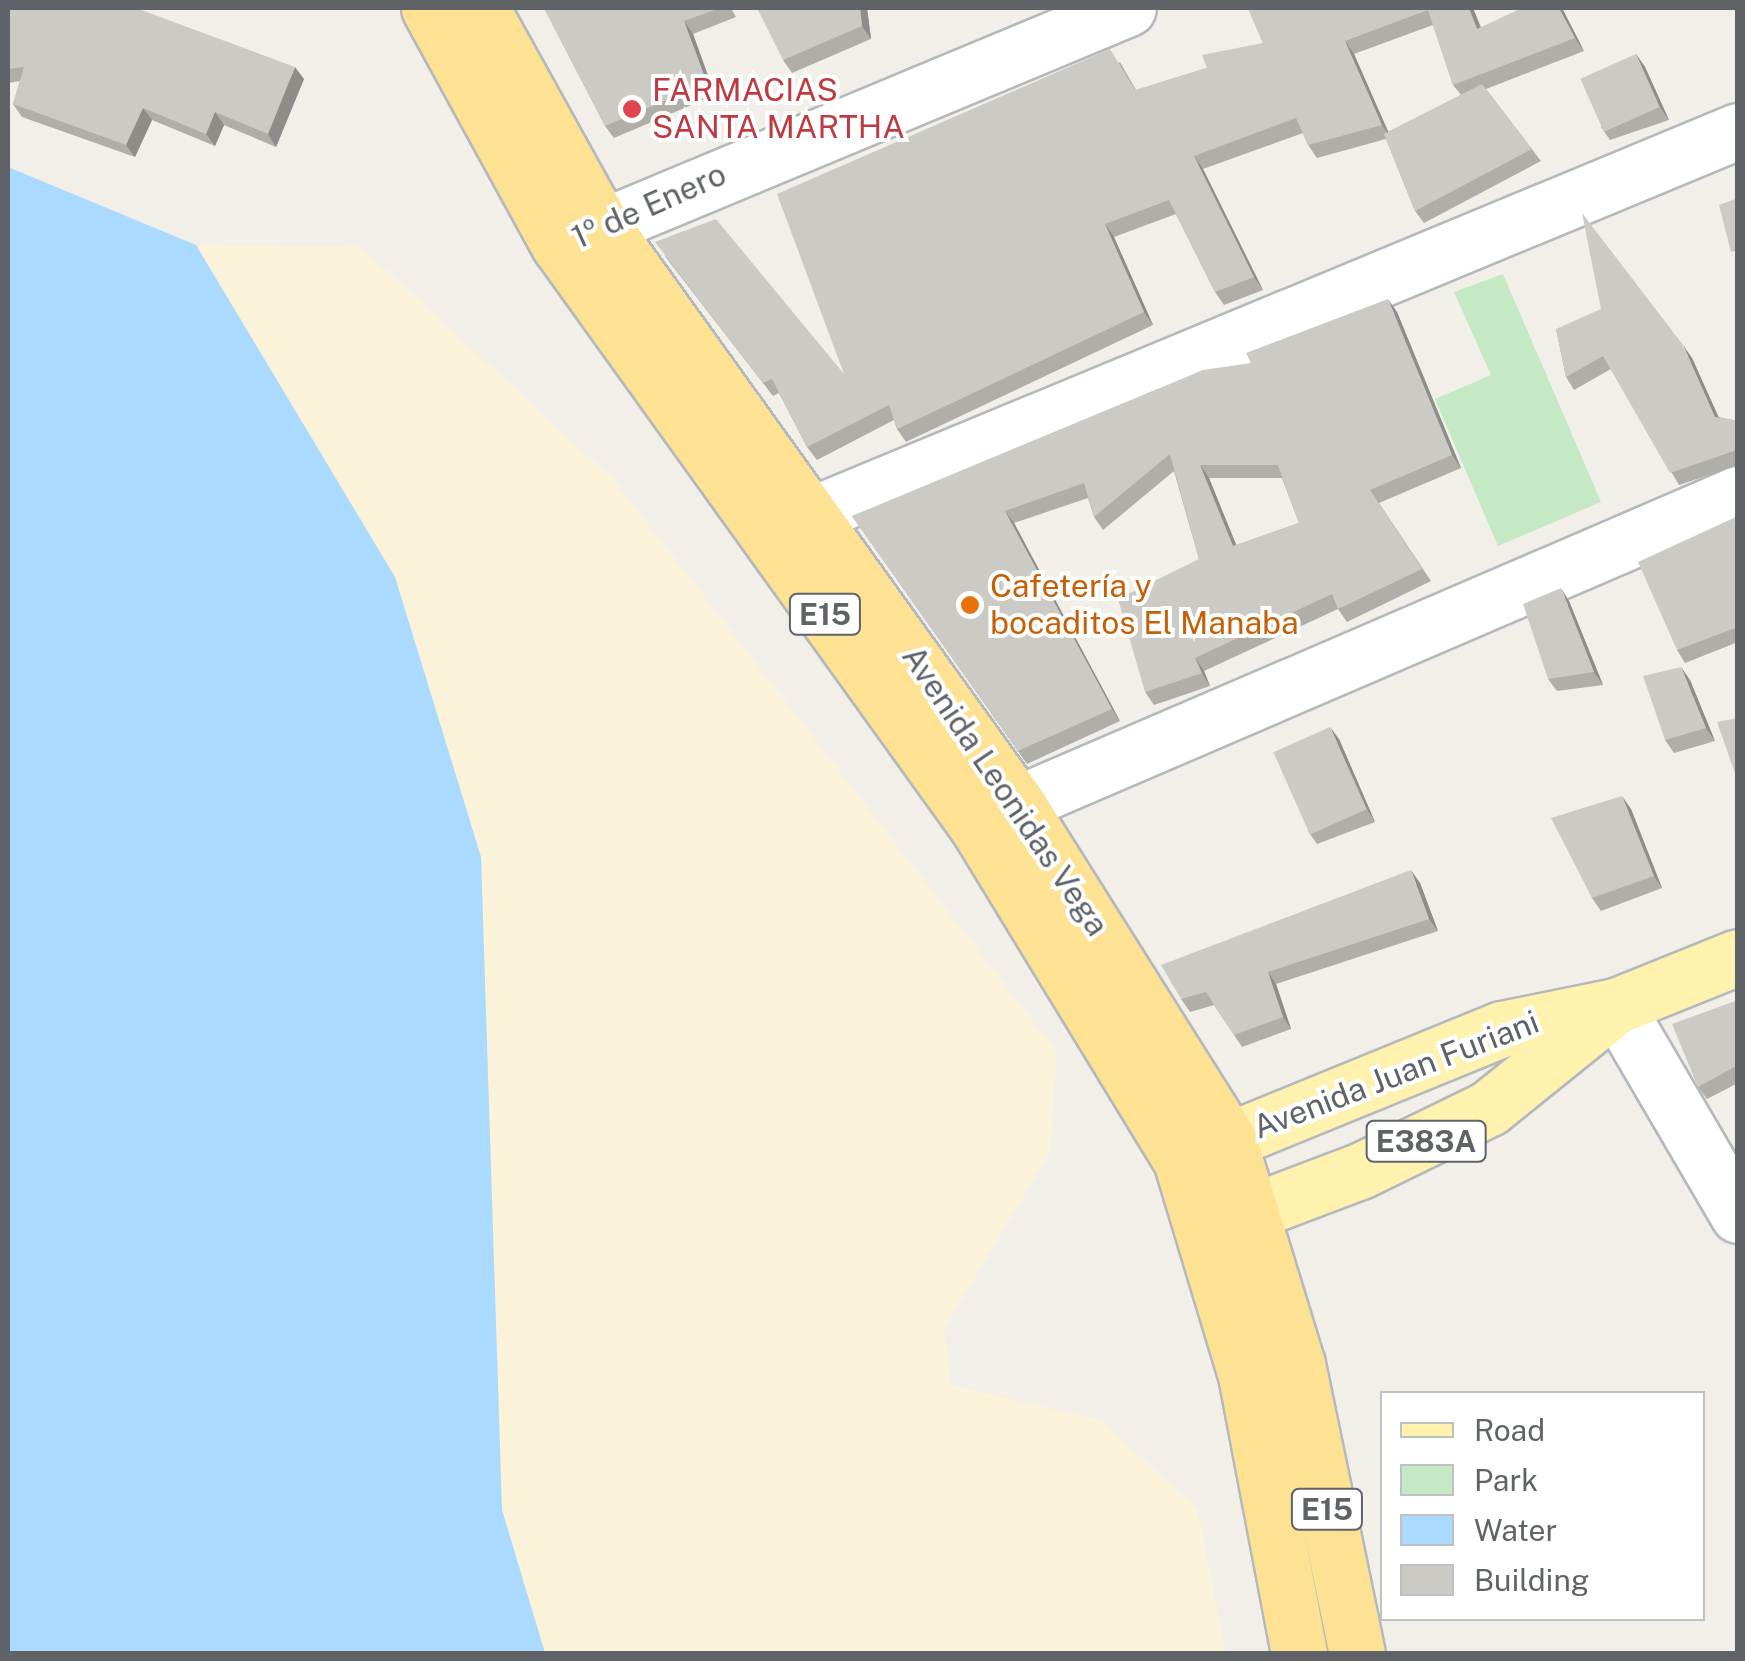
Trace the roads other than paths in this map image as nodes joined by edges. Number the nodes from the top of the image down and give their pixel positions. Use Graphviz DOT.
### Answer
graph roads {
  1 [pos="428,8"];
  2 [pos="481,8"];
  3 [pos="1128,8"];
  4 [pos="1738,130"];
  5 [pos="579,234"];
  6 [pos="1738,494"];
  7 [pos="816,513"];
  8 [pos="1017,804"];
  9 [pos="1738,957"];
  10 [pos="1616,1006"];
  11 [pos="1205,1150"];
  12 [pos="1738,1215"];
  13 [pos="1232,1219"];
  14 [pos="1299,1654"];
  15 [pos="1357,1654"];
  1 -- 5 [label="highway, Avenida Leonidas Vega / E15"];
  2 -- 5 [label="highway, Avenida Leonidas Vega / E15"];
  3 -- 5 [label="street, 1º de Enero"];
  4 -- 7 [label="street"];
  5 -- 7 [label="highway, Avenida Leonidas Vega / E15"];
  5 -- 11 [label="highway, Avenida Leonidas Vega / E15"];
  6 -- 8 [label="street"];
  7 -- 8 [label="highway, Avenida Leonidas Vega / E15"];
  8 -- 11 [label="highway, Avenida Leonidas Vega / E15"];
  9 -- 10 [label="main road, Avenida Juan Furiani / E383A"];
  10 -- 11 [label="main road, Avenida Juan Furiani / E383A"];
  10 -- 12 [label="street"];
  10 -- 13 [label="main road, Avenida Juan Furiani / E383A"];
  11 -- 13 [label="highway, Avenida Leonidas Vega / E15"];
  13 -- 14 [label="highway, Avenida Leonidas Vega / E15"];
  13 -- 15 [label="highway, Avenida Leonidas Vega / E15"];
}
